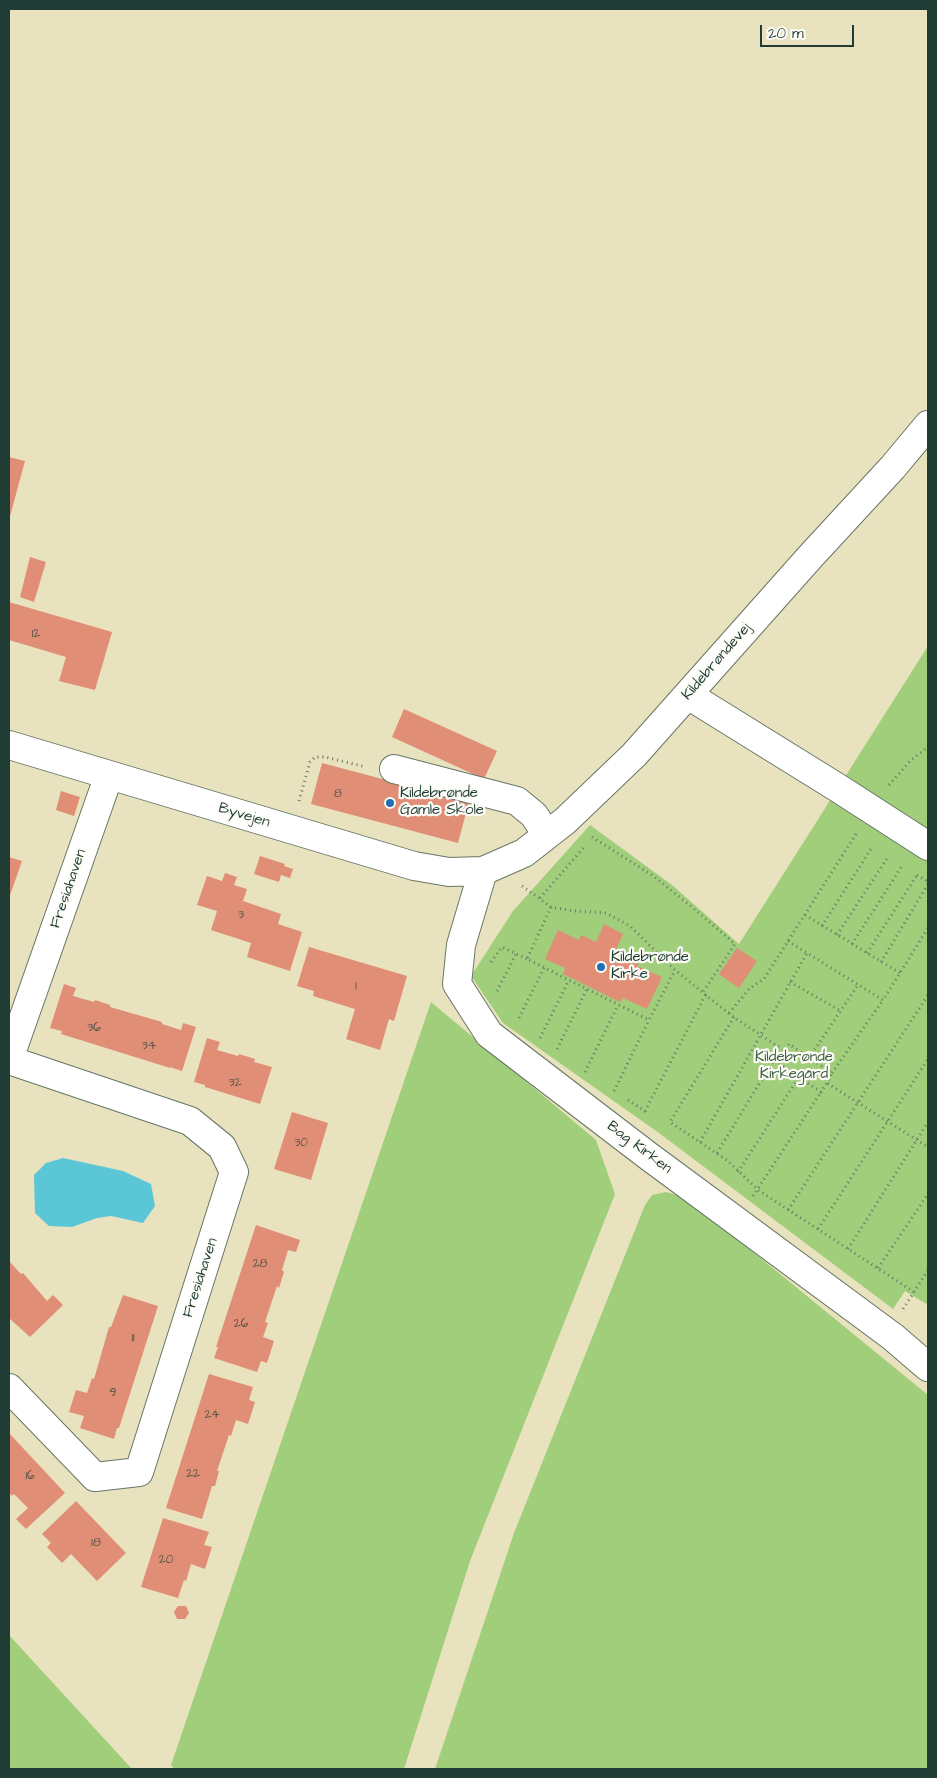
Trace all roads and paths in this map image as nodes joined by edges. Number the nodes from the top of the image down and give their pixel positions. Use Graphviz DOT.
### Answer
graph roads {
  1 [pos="928,425"];
  2 [pos="688,695"];
  3 [pos="9,745"];
  4 [pos="928,747"];
  5 [pos="394,769"];
  6 [pos="108,775"];
  7 [pos="872,810"];
  8 [pos="291,830"];
  9 [pos="547,835"];
  10 [pos="928,846"];
  11 [pos="872,847"];
  12 [pos="888,857"];
  13 [pos="902,866"];
  14 [pos="485,870"];
  15 [pos="917,875"];
  16 [pos="928,884"];
  17 [pos="540,898"];
  18 [pos="551,907"];
  19 [pos="804,915"];
  20 [pos="822,926"];
  21 [pos="928,928"];
  22 [pos="837,935"];
  23 [pos="788,941"];
  24 [pos="852,944"];
  25 [pos="806,953"];
  26 [pos="867,953"];
  27 [pos="516,954"];
  28 [pos="527,959"];
  29 [pos="881,962"];
  30 [pos="544,968"];
  31 [pos="486,969"];
  32 [pos="675,970"];
  33 [pos="900,973"];
  34 [pos="569,980"];
  35 [pos="790,982"];
  36 [pos="858,984"];
  37 [pos="586,989"];
  38 [pos="704,993"];
  39 [pos="928,994"];
  40 [pos="494,997"];
  41 [pos="883,1000"];
  42 [pos="618,1005"];
  43 [pos="840,1011"];
  44 [pos="729,1014"];
  45 [pos="734,1017"];
  46 [pos="649,1020"];
  47 [pos="516,1025"];
  48 [pos="760,1035"];
  49 [pos="544,1044"];
  50 [pos="550,1048"];
  51 [pos="785,1051"];
  52 [pos="809,1058"];
  53 [pos="9,1059"];
  54 [pos="928,1059"];
  55 [pos="778,1063"];
  56 [pos="578,1067"];
  57 [pos="585,1072"];
  58 [pos="832,1073"];
  59 [pos="592,1076"];
  60 [pos="799,1077"];
  61 [pos="827,1083"];
  62 [pos="606,1086"];
  63 [pos="614,1090"];
  64 [pos="821,1092"];
  65 [pos="858,1103"];
  66 [pos="888,1122"];
  67 [pos="928,1122"];
  68 [pos="917,1140"];
  69 [pos="700,1142"];
  70 [pos="928,1147"];
  71 [pos="717,1153"];
  72 [pos="738,1172"];
  73 [pos="758,1190"];
  74 [pos="928,1194"];
  75 [pos="788,1210"];
  76 [pos="818,1229"];
  77 [pos="848,1249"];
  78 [pos="878,1268"];
  79 [pos="928,1270"];
  80 [pos="914,1292"];
  81 [pos="888,1334"];
  82 [pos="928,1367"];
  83 [pos="9,1388"];
  1 -- 2 [label="street, Kildebrøndevej"];
  2 -- 7 [label="street"];
  2 -- 9 [label="street, Kildebrøndevej"];
  3 -- 6 [label="street, Byvejen"];
  4 -- 7 [label="path"];
  5 -- 8 [label="path"];
  5 -- 9 [label="street"];
  6 -- 8 [label="street, Byvejen"];
  6 -- 53 [label="street, Fresiahaven"];
  7 -- 10 [label="street"];
  7 -- 19 [label="path"];
  8 -- 14 [label="street, Byvejen"];
  9 -- 14 [label="street, Kildebrøndevej"];
  11 -- 20 [label="path"];
  12 -- 22 [label="path"];
  13 -- 24 [label="path"];
  14 -- 17 [label="path"];
  14 -- 81 [label="street, Bag Kirken"];
  15 -- 26 [label="path"];
  16 -- 29 [label="path"];
  17 -- 18 [label="path"];
  17 -- 38 [label="path"];
  18 -- 28 [label="path"];
  18 -- 32 [label="path"];
  19 -- 20 [label="path"];
  19 -- 23 [label="path"];
  20 -- 22 [label="path"];
  21 -- 33 [label="path"];
  22 -- 24 [label="path"];
  23 -- 25 [label="path"];
  23 -- 44 [label="path"];
  24 -- 26 [label="path"];
  25 -- 35 [label="path"];
  25 -- 36 [label="path"];
  26 -- 29 [label="path"];
  27 -- 28 [label="path"];
  27 -- 31 [label="path"];
  27 -- 40 [label="path"];
  28 -- 30 [label="path"];
  29 -- 33 [label="path"];
  30 -- 34 [label="path"];
  30 -- 47 [label="path"];
  32 -- 38 [label="path"];
  32 -- 46 [label="path"];
  33 -- 41 [label="path"];
  34 -- 37 [label="path"];
  34 -- 49 [label="path"];
  35 -- 43 [label="path"];
  35 -- 48 [label="path"];
  36 -- 41 [label="path"];
  36 -- 43 [label="path"];
  37 -- 42 [label="path"];
  37 -- 50 [label="path"];
  38 -- 44 [label="path"];
  38 -- 63 [label="path"];
  39 -- 65 [label="path"];
  41 -- 58 [label="path"];
  42 -- 46 [label="path"];
  42 -- 57 [label="path"];
  43 -- 52 [label="path"];
  44 -- 45 [label="path"];
  45 -- 48 [label="path"];
  45 -- 69 [label="path"];
  46 -- 63 [label="path"];
  48 -- 51 [label="path"];
  48 -- 69 [label="path"];
  51 -- 52 [label="path"];
  51 -- 55 [label="path"];
  52 -- 58 [label="path"];
  53 -- 83 [label="street, Fresiahaven"];
  54 -- 66 [label="path"];
  55 -- 60 [label="path"];
  55 -- 71 [label="path"];
  56 -- 57 [label="path"];
  57 -- 59 [label="path"];
  58 -- 61 [label="path"];
  60 -- 64 [label="path"];
  60 -- 72 [label="path"];
  61 -- 64 [label="path"];
  61 -- 65 [label="path"];
  62 -- 63 [label="path"];
  64 -- 73 [label="path"];
  65 -- 66 [label="path"];
  65 -- 75 [label="path"];
  66 -- 68 [label="path"];
  66 -- 76 [label="path"];
  67 -- 68 [label="path"];
  68 -- 70 [label="path"];
  68 -- 77 [label="path"];
  69 -- 71 [label="path"];
  71 -- 72 [label="path"];
  72 -- 73 [label="path"];
  73 -- 75 [label="path"];
  74 -- 78 [label="path"];
  75 -- 76 [label="path"];
  76 -- 77 [label="path"];
  77 -- 78 [label="path"];
  78 -- 80 [label="path"];
  79 -- 80 [label="path"];
  80 -- 81 [label="path"];
  81 -- 82 [label="street, Bag Kirken"];
}
